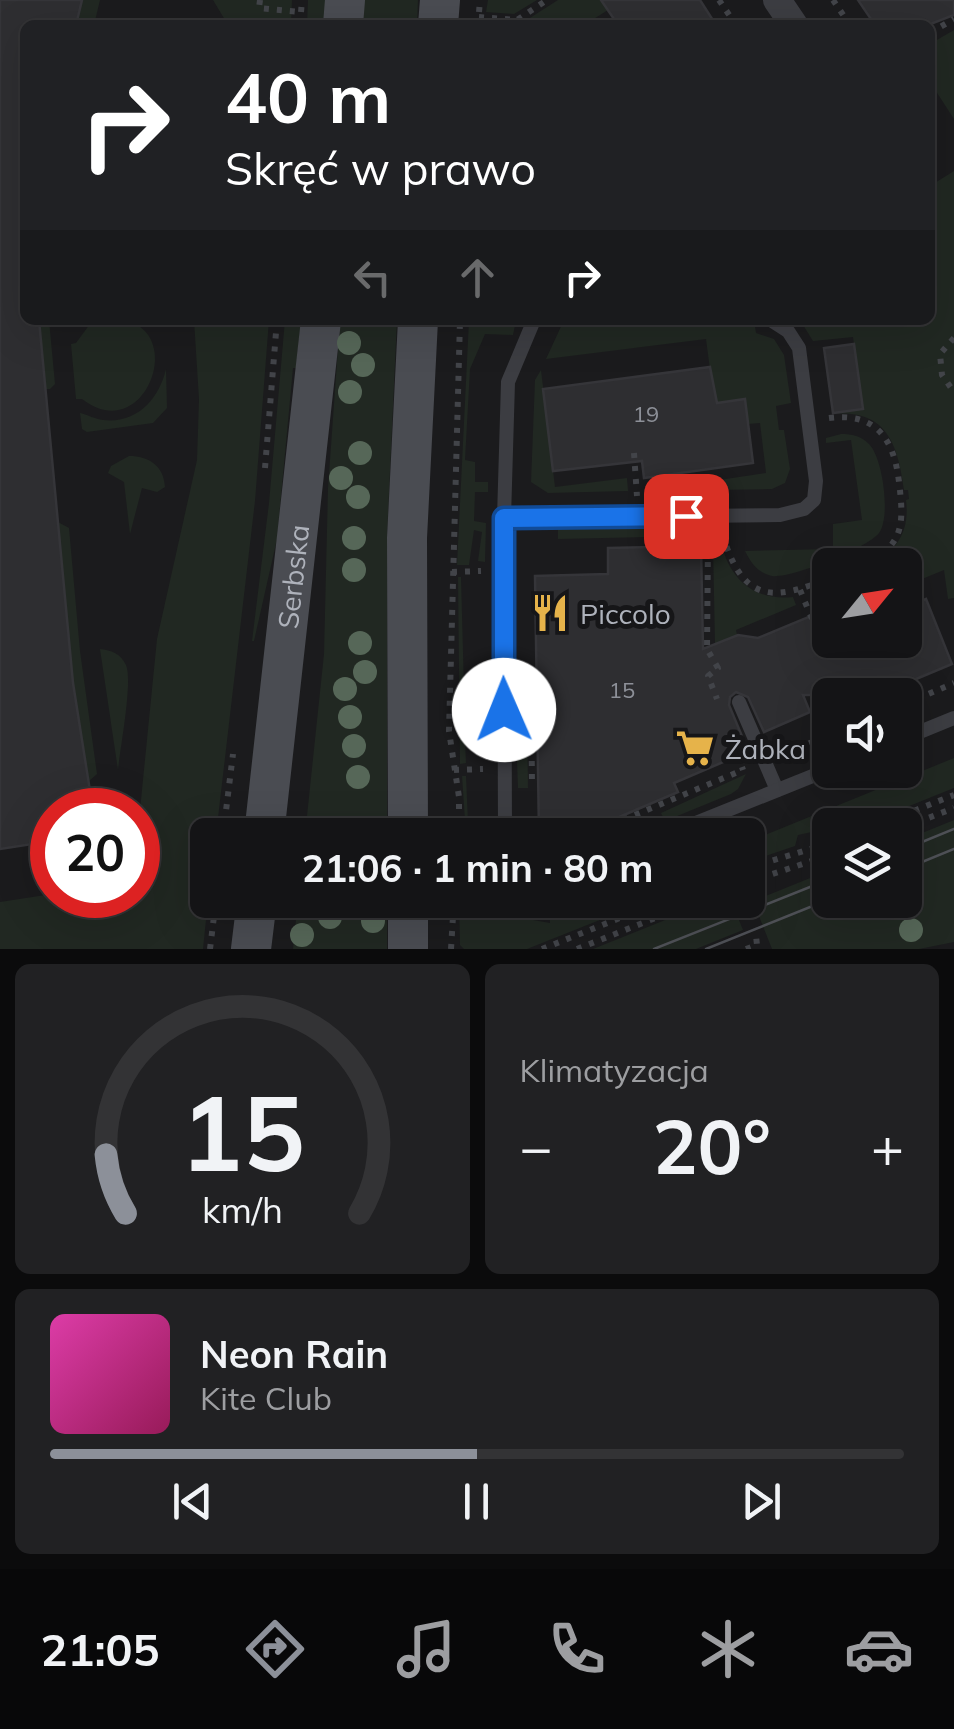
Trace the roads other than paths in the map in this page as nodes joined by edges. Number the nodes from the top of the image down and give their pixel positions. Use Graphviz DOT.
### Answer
graph roads {
  1 [pos="320,325"];
  2 [pos="418,325"];
  3 [pos="532,325"];
  4 [pos="779,325"];
  5 [pos="504,518"];
  6 [pos="740,702"];
  7 [pos="954,718"];
  8 [pos="922,731"];
  9 [pos="812,775"];
  10 [pos="777,790"];
  11 [pos="266,818"];
  12 [pos="408,818"];
  13 [pos="505,818"];
  14 [pos="708,818"];
  15 [pos="255,918"];
  16 [pos="408,918"];
  17 [pos="251,949"];
  18 [pos="408,949"];
  1 -- 11 [label="street, Serbska"];
  2 -- 12 [label="street"];
  3 -- 5 [label="lane"];
  4 -- 5 [label="lane"];
  5 -- 13 [label="lane"];
  6 -- 10 [label="lane"];
  7 -- 8 [label="lane"];
  9 -- 10 [label="lane"];
  10 -- 14 [label="lane"];
  15 -- 17 [label="street"];
  16 -- 18 [label="street"];
}
